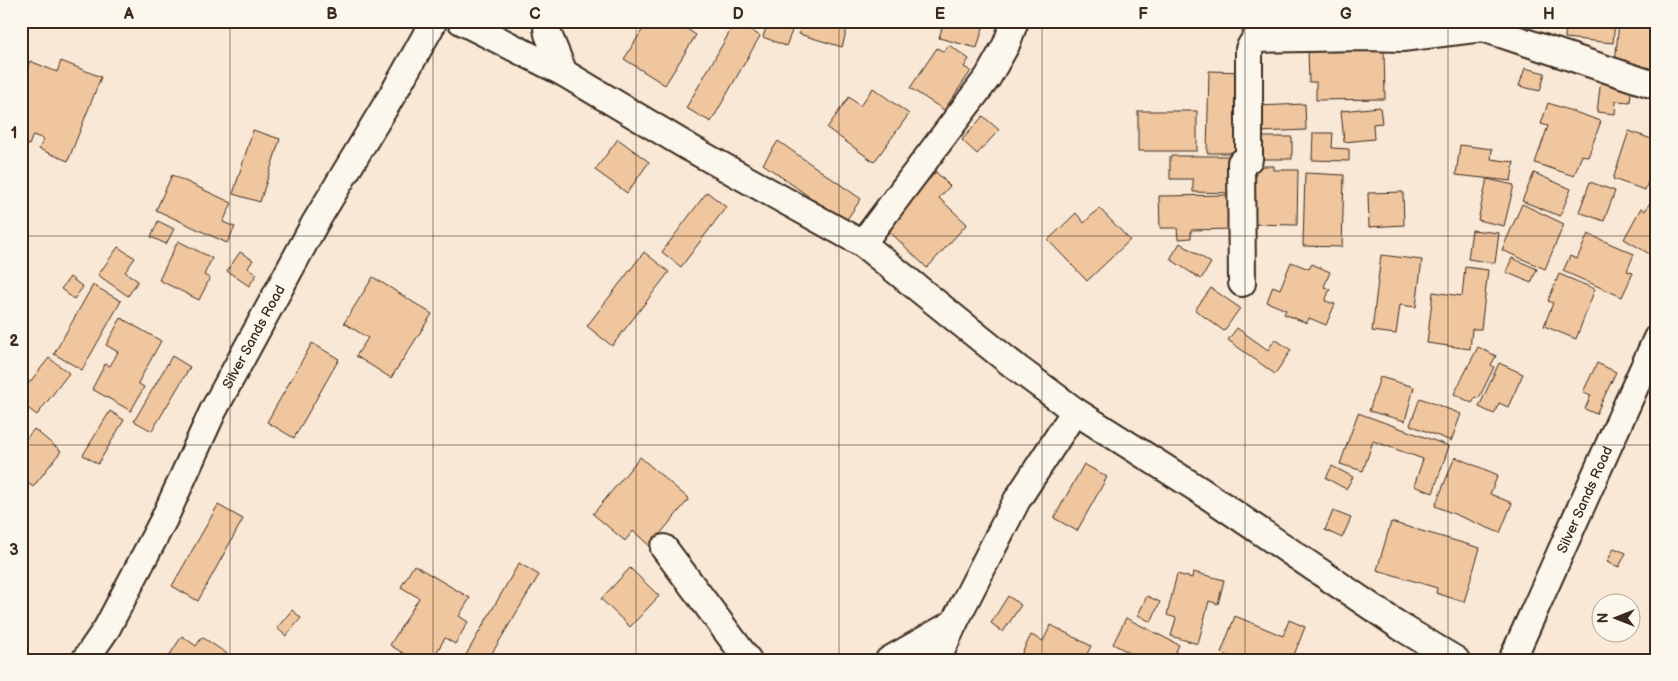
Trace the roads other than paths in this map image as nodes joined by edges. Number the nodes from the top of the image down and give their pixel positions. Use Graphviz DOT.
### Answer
graph roads {
  1 [pos="434,21"];
  2 [pos="461,21"];
  3 [pos="546,21"];
  4 [pos="1015,21"];
  5 [pos="564,73"];
  6 [pos="1657,86"];
  7 [pos="863,244"];
  8 [pos="1242,283"];
  9 [pos="1657,338"];
  10 [pos="1075,411"];
  11 [pos="664,548"];
  12 [pos="954,623"];
  13 [pos="85,660"];
  14 [pos="748,660"];
  15 [pos="889,660"];
  16 [pos="937,660"];
  17 [pos="1456,660"];
  18 [pos="1512,660"];
  1 -- 13 [label="street, Silver Sands Road"];
  2 -- 5 [label="street"];
  3 -- 5 [label="street"];
  4 -- 7 [label="street"];
  5 -- 7 [label="street"];
  6 -- 8 [label="street"];
  7 -- 10 [label="street"];
  9 -- 18 [label="street, Silver Sands Road"];
  10 -- 12 [label="street"];
  10 -- 17 [label="street"];
  11 -- 14 [label="street"];
  12 -- 15 [label="street"];
  12 -- 16 [label="street"];
}
